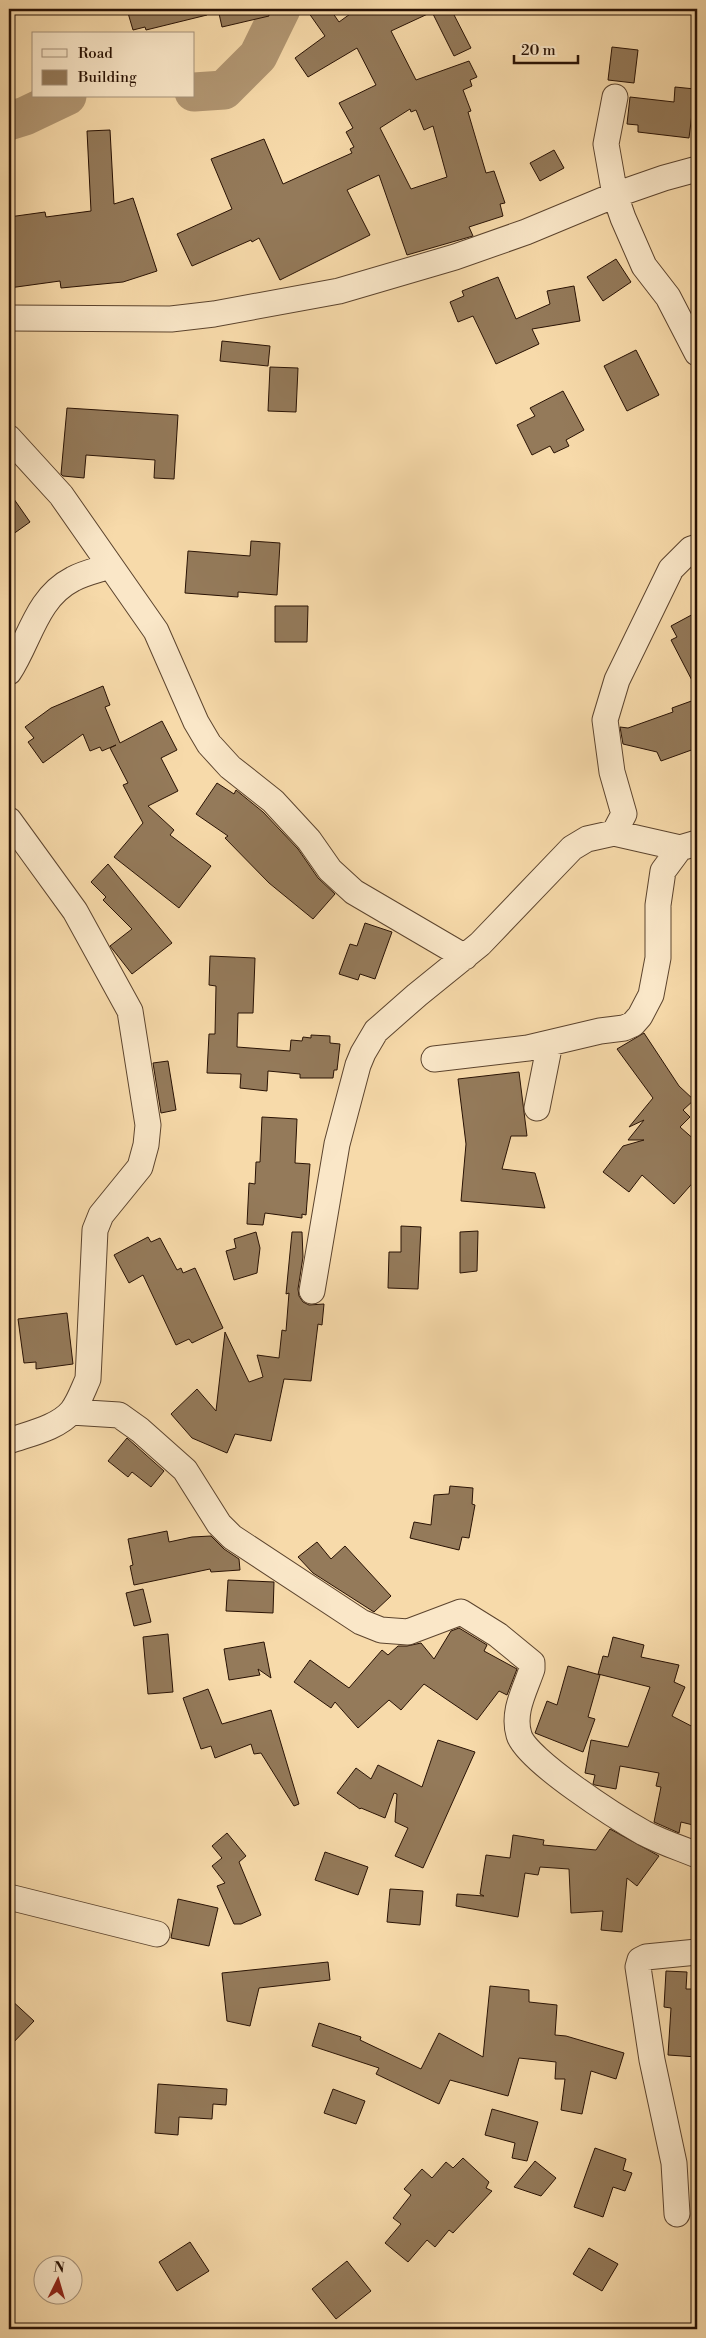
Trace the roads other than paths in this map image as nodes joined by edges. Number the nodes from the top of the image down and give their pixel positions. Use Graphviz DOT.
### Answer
graph roads {
  1 [pos="615,97"];
  2 [pos="697,169"];
  3 [pos="615,195"];
  4 [pos="9,318"];
  5 [pos="697,353"];
  6 [pos="9,438"];
  7 [pos="697,547"];
  8 [pos="110,566"];
  9 [pos="9,672"];
  10 [pos="9,820"];
  11 [pos="614,834"];
  12 [pos="689,846"];
  13 [pos="465,957"];
  14 [pos="550,1043"];
  15 [pos="434,1058"];
  16 [pos="537,1108"];
  17 [pos="312,1291"];
  18 [pos="71,1412"];
  19 [pos="9,1441"];
  20 [pos="697,1855"];
  21 [pos="9,1897"];
  22 [pos="157,1934"];
  23 [pos="697,1952"];
  24 [pos="677,2214"];
  1 -- 3 [label="street"];
  2 -- 3 [label="street"];
  3 -- 4 [label="street"];
  3 -- 5 [label="street"];
  6 -- 8 [label="street"];
  7 -- 11 [label="street"];
  8 -- 9 [label="street"];
  8 -- 13 [label="street"];
  10 -- 18 [label="street"];
  11 -- 12 [label="street"];
  11 -- 13 [label="street"];
  12 -- 14 [label="street"];
  13 -- 17 [label="street"];
  14 -- 15 [label="street"];
  14 -- 16 [label="street"];
  18 -- 19 [label="street"];
  18 -- 20 [label="street"];
  21 -- 22 [label="street"];
  23 -- 24 [label="street"];
}
